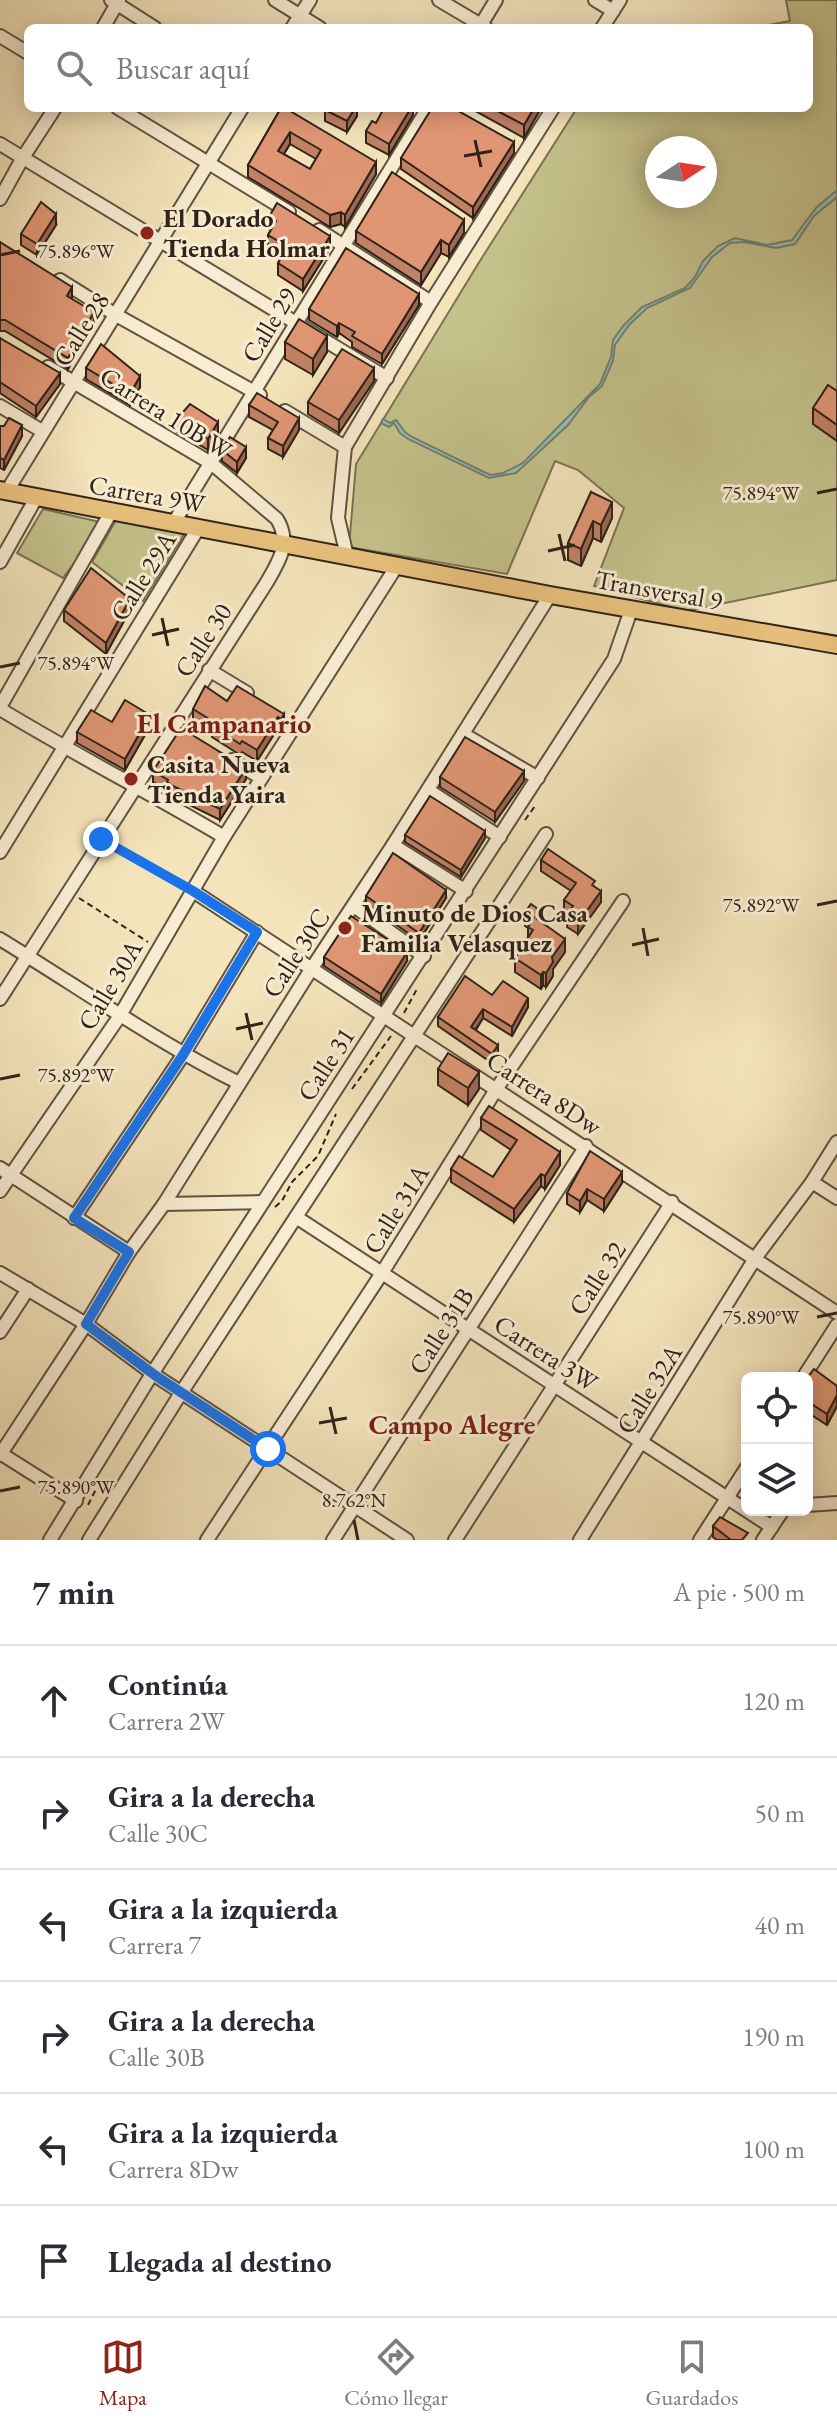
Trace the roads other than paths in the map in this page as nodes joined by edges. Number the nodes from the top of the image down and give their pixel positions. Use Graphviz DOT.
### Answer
graph roads {
  1 [pos="275,0"];
  2 [pos="310,0"];
  3 [pos="439,0"];
  4 [pos="496,0"];
  5 [pos="595,0"];
  6 [pos="116,1"];
  7 [pos="616,6"];
  8 [pos="300,16"];
  9 [pos="105,24"];
  10 [pos="149,24"];
  11 [pos="295,24"];
  12 [pos="313,24"];
  13 [pos="477,24"];
  14 [pos="484,24"];
  15 [pos="605,24"];
  16 [pos="0,36"];
  17 [pos="24,51"];
  18 [pos="52,112"];
  19 [pos="125,112"];
  20 [pos="240,112"];
  21 [pos="425,112"];
  22 [pos="551,112"];
  23 [pos="514,143"];
  24 [pos="0,144"];
  25 [pos="527,150"];
  26 [pos="22,159"];
  27 [pos="374,162"];
  28 [pos="208,163"];
  29 [pos="387,170"];
  30 [pos="400,179"];
  31 [pos="0,199"];
  32 [pos="465,222"];
  33 [pos="477,231"];
  34 [pos="159,242"];
  35 [pos="342,245"];
  36 [pos="52,275"];
  37 [pos="431,302"];
  38 [pos="116,315"];
  39 [pos="297,322"];
  40 [pos="38,361"];
  41 [pos="387,378"];
  42 [pos="74,382"];
  43 [pos="255,392"];
  44 [pos="0,406"];
  45 [pos="42,431"];
  46 [pos="345,447"];
  47 [pos="211,463"];
  48 [pos="3,491"];
  49 [pos="36,498"];
  50 [pos="111,512"];
  51 [pos="173,524"];
  52 [pos="199,527"];
  53 [pos="285,546"];
  54 [pos="347,556"];
  55 [pos="0,562"];
  56 [pos="398,564"];
  57 [pos="550,595"];
  58 [pos="631,610"];
  59 [pos="837,645"];
  60 [pos="209,670"];
  61 [pos="260,700"];
  62 [pos="0,708"];
  63 [pos="285,715"];
  64 [pos="298,723"];
  65 [pos="175,725"];
  66 [pos="187,732"];
  67 [pos="463,734"];
  68 [pos="63,747"];
  69 [pos="224,755"];
  70 [pos="261,778"];
  71 [pos="538,778"];
  72 [pos="136,785"];
  73 [pos="428,790"];
  74 [pos="546,834"];
  75 [pos="224,837"];
  76 [pos="500,837"];
  77 [pos="393,845"];
  78 [pos="0,852"];
  79 [pos="193,891"];
  80 [pos="466,891"];
  81 [pos="623,901"];
  82 [pos="354,906"];
  83 [pos="257,932"];
  84 [pos="0,939"];
  85 [pos="26,955"];
  86 [pos="424,956"];
  87 [pos="312,968"];
  88 [pos="0,999"];
  89 [pos="384,1015"];
  90 [pos="119,1017"];
  91 [pos="416,1036"];
  92 [pos="183,1055"];
  93 [pos="239,1083"];
  94 [pos="497,1088"];
  95 [pos="837,1142"];
  96 [pos="586,1146"];
  97 [pos="5,1172"];
  98 [pos="812,1182"];
  99 [pos="0,1191"];
  100 [pos="837,1198"];
  101 [pos="263,1202"];
  102 [pos="672,1202"];
  103 [pos="164,1204"];
  104 [pos="296,1217"];
  105 [pos="74,1218"];
  106 [pos="129,1252"];
  107 [pos="756,1257"];
  108 [pos="0,1273"];
  109 [pos="382,1273"];
  110 [pos="28,1289"];
  111 [pos="837,1313"];
  112 [pos="86,1324"];
  113 [pos="837,1325"];
  114 [pos="468,1329"];
  115 [pos="0,1332"];
  116 [pos="807,1372"];
  117 [pos="152,1374"];
  118 [pos="555,1385"];
  119 [pos="181,1393"];
  120 [pos="642,1442"];
  121 [pos="268,1449"];
  122 [pos="0,1454"];
  123 [pos="741,1476"];
  124 [pos="727,1498"];
  125 [pos="76,1501"];
  126 [pos="837,1503"];
  127 [pos="813,1505"];
  128 [pos="355,1506"];
  129 [pos="779,1516"];
  130 [pos="772,1527"];
  131 [pos="50,1540"];
  132 [pos="89,1540"];
  133 [pos="207,1540"];
  134 [pos="333,1540"];
  135 [pos="407,1540"];
  136 [pos="455,1540"];
  137 [pos="580,1540"];
  138 [pos="700,1540"];
  139 [pos="763,1540"];
  1 -- 8 [label="street"];
  2 -- 8 [label="street"];
  3 -- 13 [label="street"];
  4 -- 14 [label="street"];
  5 -- 7 [label="street"];
  6 -- 9 [label="street"];
  6 -- 10 [label="street"];
  7 -- 15 [label="street"];
  8 -- 11 [label="street"];
  8 -- 12 [label="street"];
  16 -- 17 [label="street"];
  18 -- 26 [label="street"];
  19 -- 28 [label="street"];
  20 -- 28 [label="street, Calle 28"];
  21 -- 29 [label="street, Calle 29"];
  22 -- 25 [label="street"];
  23 -- 25 [label="street"];
  24 -- 26 [label="street"];
  25 -- 33 [label="street"];
  26 -- 31 [label="street"];
  26 -- 34 [label="street"];
  27 -- 29 [label="street"];
  28 -- 34 [label="street, Calle 28"];
  28 -- 35 [label="street"];
  29 -- 30 [label="street"];
  29 -- 35 [label="street, Calle 29"];
  32 -- 33 [label="street"];
  33 -- 37 [label="street"];
  34 -- 38 [label="street, Calle 28"];
  34 -- 39 [label="street"];
  35 -- 37 [label="street"];
  35 -- 39 [label="street, Calle 29"];
  36 -- 38 [label="street"];
  37 -- 41 [label="street"];
  38 -- 42 [label="street, Calle 28"];
  38 -- 43 [label="street"];
  39 -- 41 [label="street"];
  39 -- 43 [label="street, Calle 29"];
  40 -- 42 [label="street, Carrera 10B W"];
  41 -- 46 [label="street"];
  42 -- 45 [label="street, Calle 28"];
  42 -- 47 [label="street, Carrera 10B W"];
  43 -- 46 [label="street"];
  43 -- 47 [label="street, Calle 29"];
  44 -- 45 [label="street"];
  45 -- 48 [label="street, Calle 28"];
  46 -- 54 [label="street"];
  47 -- 51 [label="street, Calle 29"];
  47 -- 53 [label="street, Carrera 10B W"];
  48 -- 49 [label="main road, Carrera 9W"];
  49 -- 50 [label="main road, Carrera 9W"];
  49 -- 55 [label="street"];
  50 -- 51 [label="main road, Carrera 9W"];
  50 -- 62 [label="street"];
  51 -- 52 [label="main road, Carrera 9W"];
  52 -- 53 [label="main road, Carrera 9W"];
  52 -- 68 [label="street, Calle 29A"];
  53 -- 54 [label="main road, Transversal 9"];
  53 -- 60 [label="street, Calle 30"];
  54 -- 56 [label="main road, Transversal 9"];
  56 -- 57 [label="main road, Transversal 9"];
  56 -- 64 [label="street, Calle 30A"];
  57 -- 58 [label="main road, Transversal 9"];
  57 -- 67 [label="street, Calle 30C"];
  58 -- 59 [label="main road, Transversal 9"];
  58 -- 71 [label="street, Calle 31"];
  60 -- 61 [label="street"];
  60 -- 65 [label="street, Calle 30"];
  62 -- 68 [label="street"];
  63 -- 64 [label="street"];
  64 -- 70 [label="street, Calle 30A"];
  65 -- 66 [label="street"];
  65 -- 72 [label="street, Calle 30"];
  67 -- 71 [label="street"];
  67 -- 73 [label="street, Calle 30C"];
  68 -- 72 [label="street"];
  68 -- 78 [label="street, Calle 29A"];
  69 -- 70 [label="street"];
  70 -- 75 [label="street, Calle 30A"];
  71 -- 76 [label="street, Calle 31"];
  72 -- 75 [label="street"];
  72 -- 85 [label="street, Calle 30"];
  73 -- 76 [label="street"];
  73 -- 77 [label="street, Calle 30C"];
  74 -- 91 [label="street"];
  75 -- 79 [label="street, Calle 30A"];
  76 -- 80 [label="street, Calle 31"];
  77 -- 80 [label="street"];
  77 -- 82 [label="street, Calle 30C"];
  79 -- 83 [label="street, Carrera 8Dw"];
  79 -- 90 [label="street, Calle 30A"];
  80 -- 86 [label="street, Calle 31"];
  81 -- 94 [label="street, Calle 31A"];
  82 -- 86 [label="street"];
  82 -- 87 [label="street, Calle 30C"];
  83 -- 87 [label="street, Carrera 8Dw"];
  83 -- 92 [label="street"];
  84 -- 85 [label="street"];
  85 -- 88 [label="street, Calle 30"];
  85 -- 90 [label="street"];
  86 -- 89 [label="street, Calle 31"];
  87 -- 89 [label="street, Carrera 8Dw"];
  87 -- 93 [label="street, Calle 30C"];
  89 -- 91 [label="street, Carrera 8Dw"];
  89 -- 101 [label="street, Calle 31"];
  90 -- 92 [label="street"];
  90 -- 97 [label="street, Calle 30A"];
  91 -- 94 [label="street, Carrera 8Dw"];
  91 -- 104 [label="street"];
  92 -- 93 [label="street"];
  92 -- 105 [label="street"];
  93 -- 103 [label="street, Calle 30C"];
  94 -- 96 [label="street, Carrera 8Dw"];
  94 -- 109 [label="street, Calle 31A"];
  95 -- 98 [label="street, Calle 32A"];
  96 -- 102 [label="street, Carrera 8Dw"];
  96 -- 114 [label="street, Calle 31B"];
  97 -- 99 [label="street, Calle 30A"];
  97 -- 105 [label="street"];
  98 -- 100 [label="street"];
  98 -- 107 [label="street, Calle 32A"];
  101 -- 103 [label="street"];
  101 -- 117 [label="street, Calle 31"];
  102 -- 107 [label="street, Carrera 8Dw"];
  102 -- 118 [label="street, Calle 32"];
  103 -- 106 [label="street, Calle 30C"];
  104 -- 109 [label="street, Carrera 3W"];
  104 -- 119 [label="street"];
  105 -- 106 [label="street"];
  106 -- 112 [label="street, Calle 30C"];
  107 -- 111 [label="street, Carrera 8Dw"];
  107 -- 120 [label="street, Calle 32A"];
  108 -- 110 [label="street"];
  109 -- 114 [label="street, Carrera 3W"];
  109 -- 121 [label="street, Calle 31A"];
  110 -- 112 [label="street"];
  110 -- 115 [label="street"];
  112 -- 117 [label="street"];
  112 -- 122 [label="street, Calle 30C"];
  113 -- 116 [label="street"];
  114 -- 118 [label="street, Carrera 3W"];
  114 -- 128 [label="street, Calle 31B"];
  117 -- 119 [label="street"];
  117 -- 125 [label="street, Calle 31"];
  118 -- 120 [label="street, Carrera 3W"];
  118 -- 136 [label="street, Calle 32"];
  119 -- 121 [label="street"];
  119 -- 132 [label="street"];
  120 -- 124 [label="street, Carrera 3W"];
  120 -- 137 [label="street, Calle 32A"];
  121 -- 128 [label="street"];
  121 -- 133 [label="street, Calle 31A"];
  122 -- 125 [label="street"];
  123 -- 124 [label="street"];
  124 -- 130 [label="street, Carrera 3W"];
  124 -- 138 [label="street"];
  125 -- 131 [label="street, Calle 31"];
  126 -- 127 [label="street"];
  128 -- 134 [label="street, Calle 31B"];
  128 -- 135 [label="street"];
  129 -- 130 [label="street"];
  130 -- 139 [label="street"];
}
